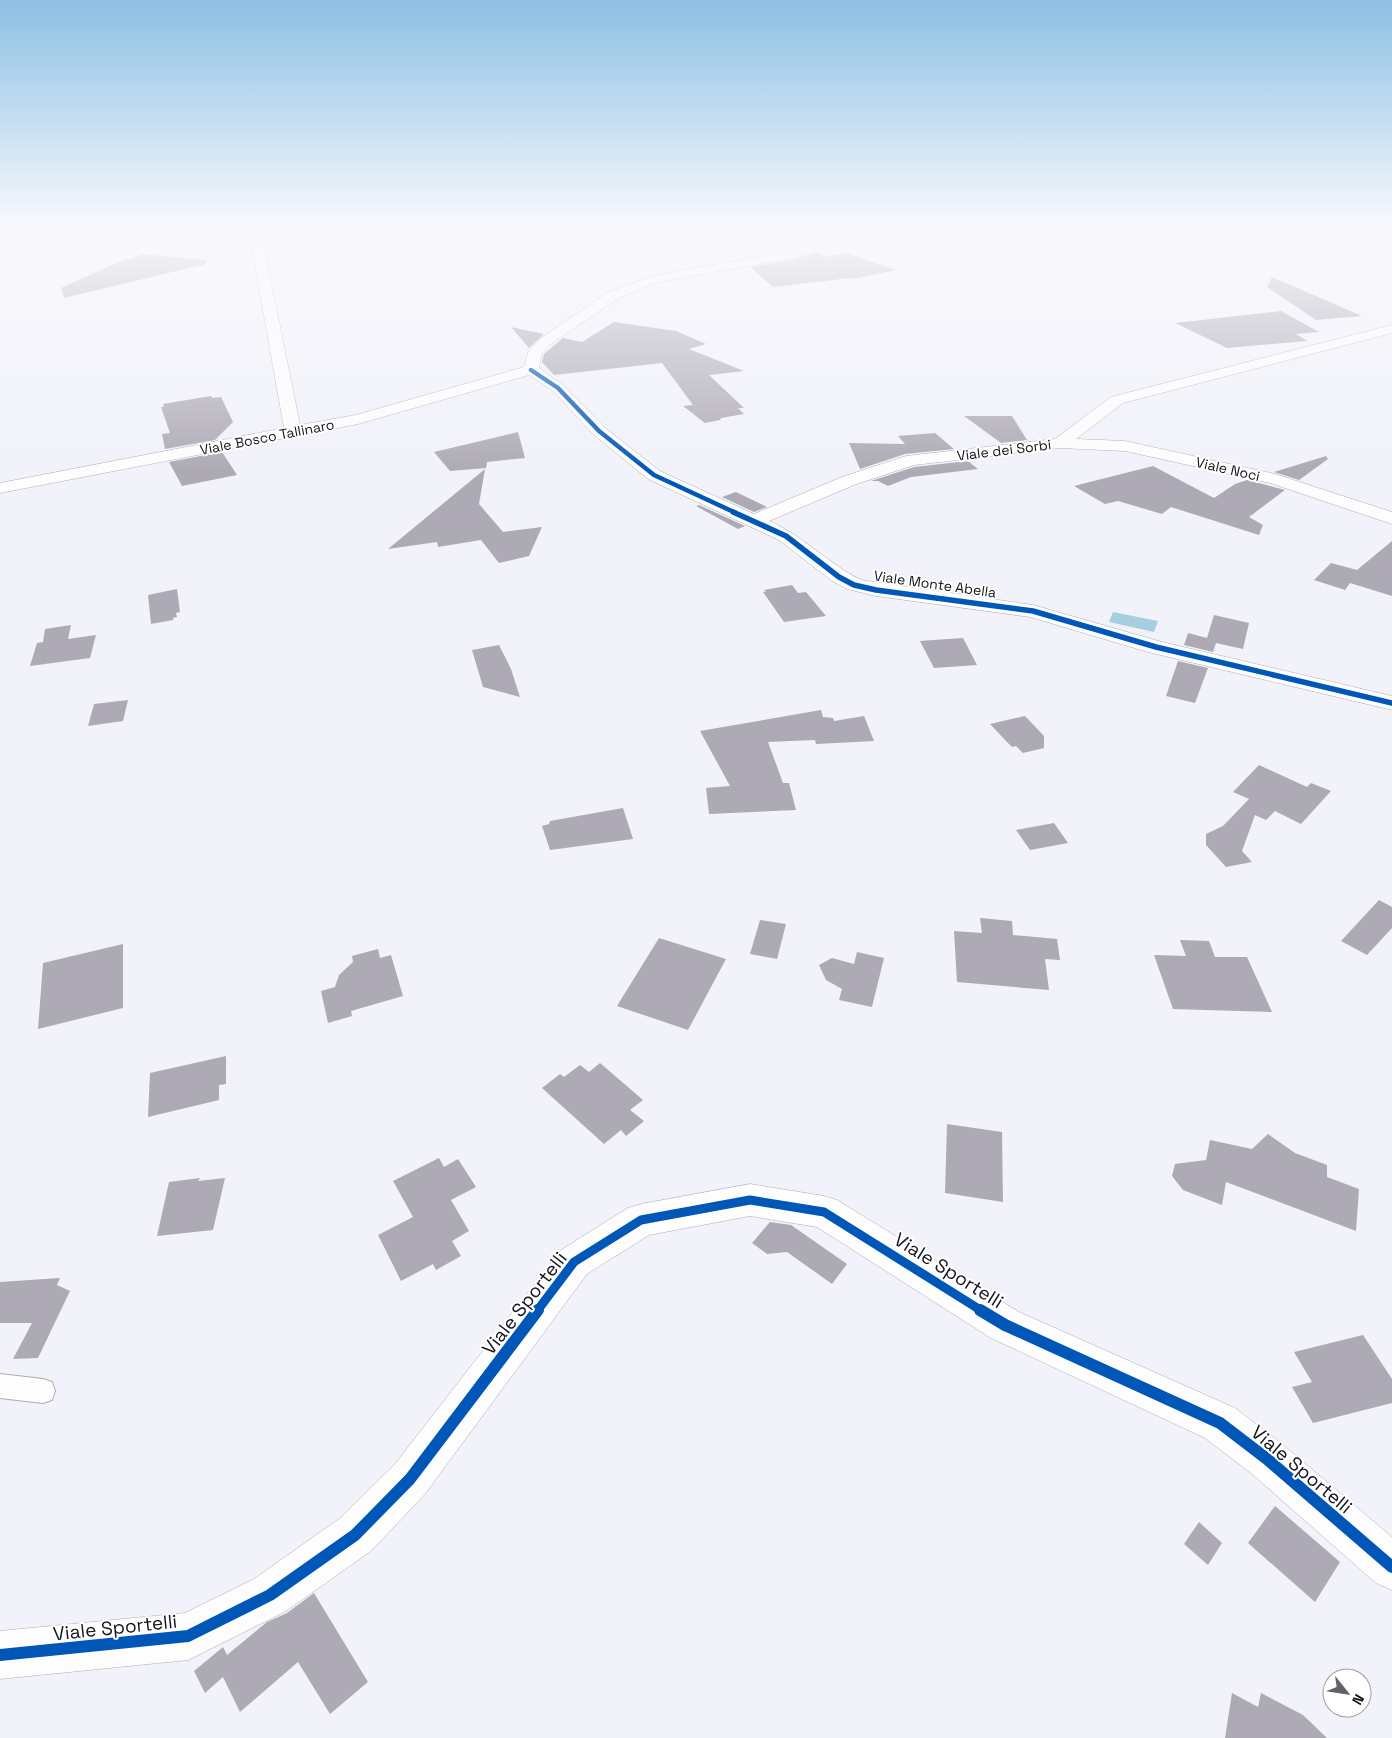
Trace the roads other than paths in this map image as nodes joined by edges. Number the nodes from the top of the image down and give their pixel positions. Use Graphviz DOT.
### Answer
graph roads {
  1 [pos="269,310"];
  2 [pos="591,310"];
  3 [pos="1392,329"];
  4 [pos="531,370"];
  5 [pos="293,432"];
  6 [pos="1060,443"];
  7 [pos="0,488"];
  8 [pos="1392,518"];
  9 [pos="754,521"];
  10 [pos="1392,703"];
  11 [pos="0,1386"];
  12 [pos="43,1391"];
  13 [pos="1392,1567"];
  14 [pos="0,1655"];
  1 -- 5 [label="street"];
  2 -- 4 [label="street"];
  3 -- 6 [label="street, Viale dei Sorbi"];
  4 -- 5 [label="street, Viale Bosco Tallinaro"];
  4 -- 9 [label="street, Viale Monte Abella"];
  5 -- 7 [label="street, Viale Bosco Tallinaro"];
  6 -- 8 [label="street, Viale Noci"];
  6 -- 9 [label="street, Viale dei Sorbi"];
  9 -- 10 [label="street, Viale Monte Abella"];
  11 -- 12 [label="lane"];
  13 -- 14 [label="street, Viale Sportelli"];
}
